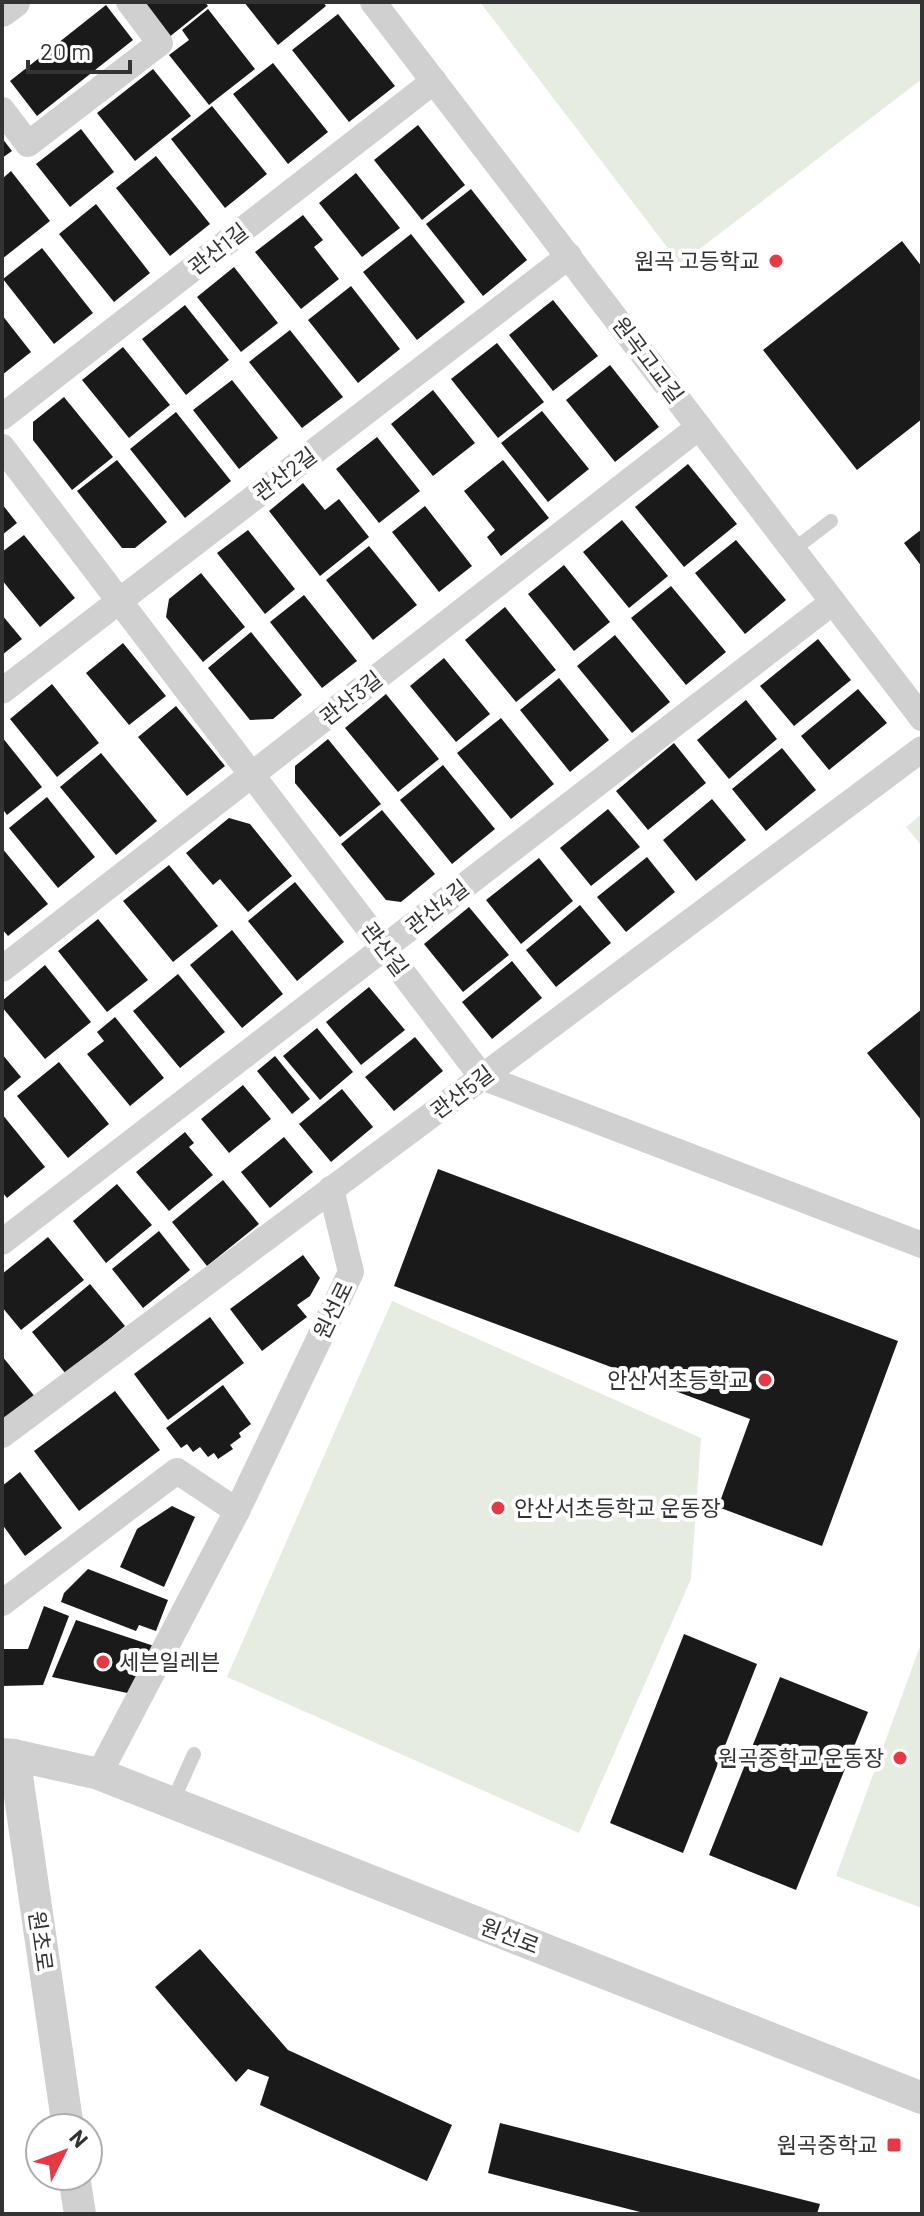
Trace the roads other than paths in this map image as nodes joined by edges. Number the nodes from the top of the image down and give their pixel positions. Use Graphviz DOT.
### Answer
graph roads {
  1 [pos="14,2"];
  2 [pos="129,2"];
  3 [pos="373,2"];
  4 [pos="2,11"];
  5 [pos="434,81"];
  6 [pos="2,110"];
  7 [pos="569,256"];
  8 [pos="2,417"];
  9 [pos="699,427"];
  10 [pos="2,447"];
  11 [pos="831,521"];
  12 [pos="793,550"];
  13 [pos="120,601"];
  14 [pos="833,602"];
  15 [pos="2,691"];
  16 [pos="922,718"];
  17 [pos="922,749"];
  18 [pos="252,775"];
  19 [pos="384,947"];
  20 [pos="2,969"];
  21 [pos="482,1077"];
  22 [pos="331,1189"];
  23 [pos="2,1242"];
  24 [pos="922,1245"];
  25 [pos="2,1435"];
  26 [pos="237,1511"];
  27 [pos="2,1603"];
  28 [pos="8,1754"];
  29 [pos="194,1754"];
  30 [pos="99,1774"];
  31 [pos="172,1803"];
  32 [pos="922,2098"];
  33 [pos="65,2112"];
  34 [pos="77,2192"];
  35 [pos="80,2214"];
  1 -- 4 [label="street"];
  2 -- 6 [label="street"];
  3 -- 5 [label="street, 원곡고교길"];
  5 -- 7 [label="street, 원곡고교길"];
  5 -- 8 [label="street, 관산1길"];
  7 -- 9 [label="street, 원곡고교길"];
  7 -- 13 [label="street, 관산2길"];
  9 -- 12 [label="street, 원곡고교길"];
  9 -- 18 [label="street, 관산3길"];
  10 -- 13 [label="street, 관산길"];
  11 -- 12 [label="lane"];
  12 -- 14 [label="street, 원곡고교길"];
  13 -- 15 [label="street, 관산2길"];
  13 -- 18 [label="street, 관산길"];
  14 -- 16 [label="street, 원곡고교길"];
  14 -- 19 [label="street, 관산4길"];
  17 -- 21 [label="street, 관산5길"];
  18 -- 19 [label="street, 관산길"];
  18 -- 20 [label="street, 관산3길"];
  19 -- 21 [label="street, 관산길"];
  19 -- 23 [label="street, 관산4길"];
  21 -- 22 [label="street, 관산5길"];
  21 -- 24 [label="street"];
  22 -- 25 [label="street, 관산5길"];
  22 -- 26 [label="street, 원선로"];
  26 -- 27 [label="street"];
  26 -- 30 [label="street, 원선로"];
  28 -- 30 [label="street, 원선로"];
  28 -- 33 [label="street, 원초로"];
  29 -- 31 [label="lane"];
  30 -- 31 [label="street, 원선로"];
  31 -- 32 [label="street, 원선로"];
  34 -- 35 [label="street"];
}
